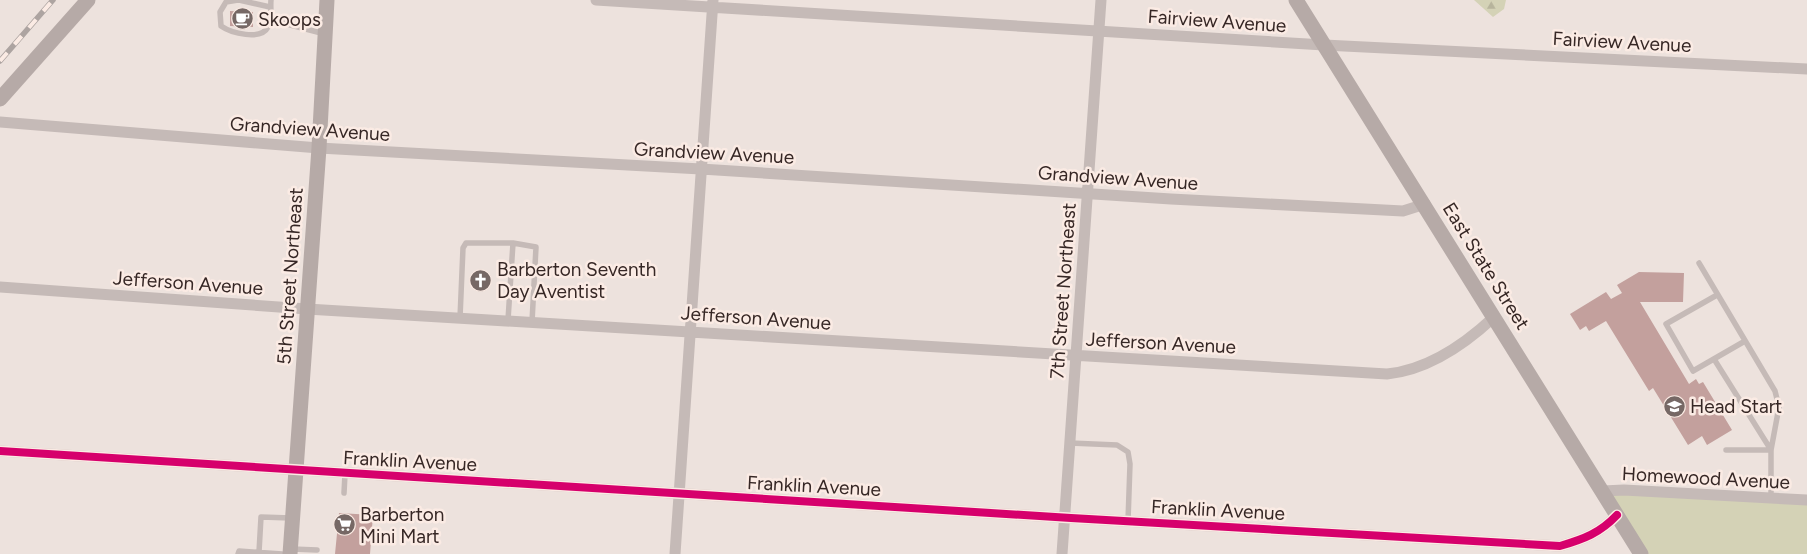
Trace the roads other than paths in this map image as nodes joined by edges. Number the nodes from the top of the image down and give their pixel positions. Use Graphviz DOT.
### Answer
graph roads {
  1 [pos="88,0"];
  2 [pos="239,0"];
  3 [pos="271,0"];
  4 [pos="327,0"];
  5 [pos="596,0"];
  6 [pos="1101,0"];
  7 [pos="1296,0"];
  8 [pos="713,3"];
  9 [pos="270,7"];
  10 [pos="271,20"];
  11 [pos="1099,31"];
  12 [pos="325,34"];
  13 [pos="1324,45"];
  14 [pos="1807,69"];
  15 [pos="0,99"];
  16 [pos="0,122"];
  17 [pos="319,148"];
  18 [pos="701,169"];
  19 [pos="1087,194"];
  20 [pos="1425,204"];
  21 [pos="513,243"];
  22 [pos="1699,263"];
  23 [pos="0,287"];
  24 [pos="1717,294"];
  25 [pos="307,309"];
  26 [pos="1494,317"];
  27 [pos="460,318"];
  28 [pos="508,320"];
  29 [pos="532,322"];
  30 [pos="690,331"];
  31 [pos="1745,341"];
  32 [pos="1076,356"];
  33 [pos="1714,359"];
  34 [pos="1070,443"];
  35 [pos="1726,450"];
  36 [pos="1771,450"];
  37 [pos="0,451"];
  38 [pos="296,471"];
  39 [pos="345,474"];
  40 [pos="1603,491"];
  41 [pos="344,493"];
  42 [pos="679,494"];
  43 [pos="1771,498"];
  44 [pos="1807,500"];
  45 [pos="1617,515"];
  46 [pos="292,518"];
  47 [pos="1064,518"];
  48 [pos="1128,521"];
  49 [pos="317,550"];
  50 [pos="1560,550"];
  51 [pos="259,552"];
  52 [pos="287,552"];
  53 [pos="238,554"];
  54 [pos="675,554"];
  55 [pos="1062,554"];
  56 [pos="1641,554"];
  1 -- 15 [label="street"];
  2 -- 9 [label="lane"];
  2 -- 10 [label="lane"];
  3 -- 9 [label="lane"];
  4 -- 12 [label="street, 5th Street Northeast"];
  5 -- 8 [label="street, Fairview Avenue"];
  6 -- 11 [label="street, 7th Street Northeast"];
  7 -- 13 [label="street, East State Street"];
  8 -- 11 [label="street, Fairview Avenue"];
  8 -- 18 [label="street"];
  9 -- 10 [label="lane"];
  10 -- 12 [label="lane"];
  11 -- 13 [label="street, Fairview Avenue"];
  11 -- 19 [label="street, 7th Street Northeast"];
  12 -- 17 [label="street, 5th Street Northeast"];
  13 -- 14 [label="street, Fairview Avenue"];
  13 -- 20 [label="street, East State Street"];
  16 -- 17 [label="street, Grandview Avenue"];
  17 -- 18 [label="street, Grandview Avenue"];
  17 -- 25 [label="street, 5th Street Northeast"];
  18 -- 19 [label="street, Grandview Avenue"];
  18 -- 30 [label="street"];
  19 -- 20 [label="street, Grandview Avenue"];
  19 -- 32 [label="street, 7th Street Northeast"];
  20 -- 26 [label="street, East State Street"];
  21 -- 27 [label="lane"];
  21 -- 28 [label="lane"];
  21 -- 29 [label="lane"];
  22 -- 24 [label="lane"];
  23 -- 25 [label="street, Jefferson Avenue"];
  24 -- 31 [label="lane"];
  24 -- 33 [label="lane"];
  25 -- 27 [label="street, Jefferson Avenue"];
  25 -- 38 [label="street, 5th Street Northeast"];
  26 -- 32 [label="street, Jefferson Avenue"];
  26 -- 40 [label="street, East State Street"];
  27 -- 28 [label="street, Jefferson Avenue"];
  28 -- 29 [label="street, Jefferson Avenue"];
  29 -- 30 [label="street, Jefferson Avenue"];
  30 -- 32 [label="street, Jefferson Avenue"];
  30 -- 42 [label="street"];
  31 -- 33 [label="lane"];
  31 -- 36 [label="lane"];
  32 -- 34 [label="street, 7th Street Northeast"];
  33 -- 36 [label="lane"];
  34 -- 47 [label="street, 7th Street Northeast"];
  34 -- 48 [label="lane"];
  35 -- 36 [label="lane"];
  36 -- 43 [label="lane"];
  37 -- 38 [label="street, Franklin Avenue"];
  38 -- 39 [label="street, Franklin Avenue"];
  38 -- 46 [label="street, 5th Street Northeast"];
  39 -- 41 [label="lane"];
  39 -- 42 [label="street, Franklin Avenue"];
  40 -- 43 [label="street, Homewood Avenue"];
  40 -- 45 [label="street, East State Street"];
  42 -- 47 [label="street, Franklin Avenue"];
  42 -- 54 [label="street"];
  43 -- 44 [label="street, Homewood Avenue"];
  45 -- 50 [label="street, Franklin Avenue"];
  45 -- 56 [label="street, East State Street"];
  46 -- 51 [label="lane"];
  46 -- 52 [label="street, 5th Street Northeast"];
  47 -- 48 [label="street, Franklin Avenue"];
  47 -- 55 [label="street, 7th Street Northeast"];
  48 -- 50 [label="street, Franklin Avenue"];
  49 -- 52 [label="lane"];
  51 -- 52 [label="lane"];
  51 -- 53 [label="lane"];
}
